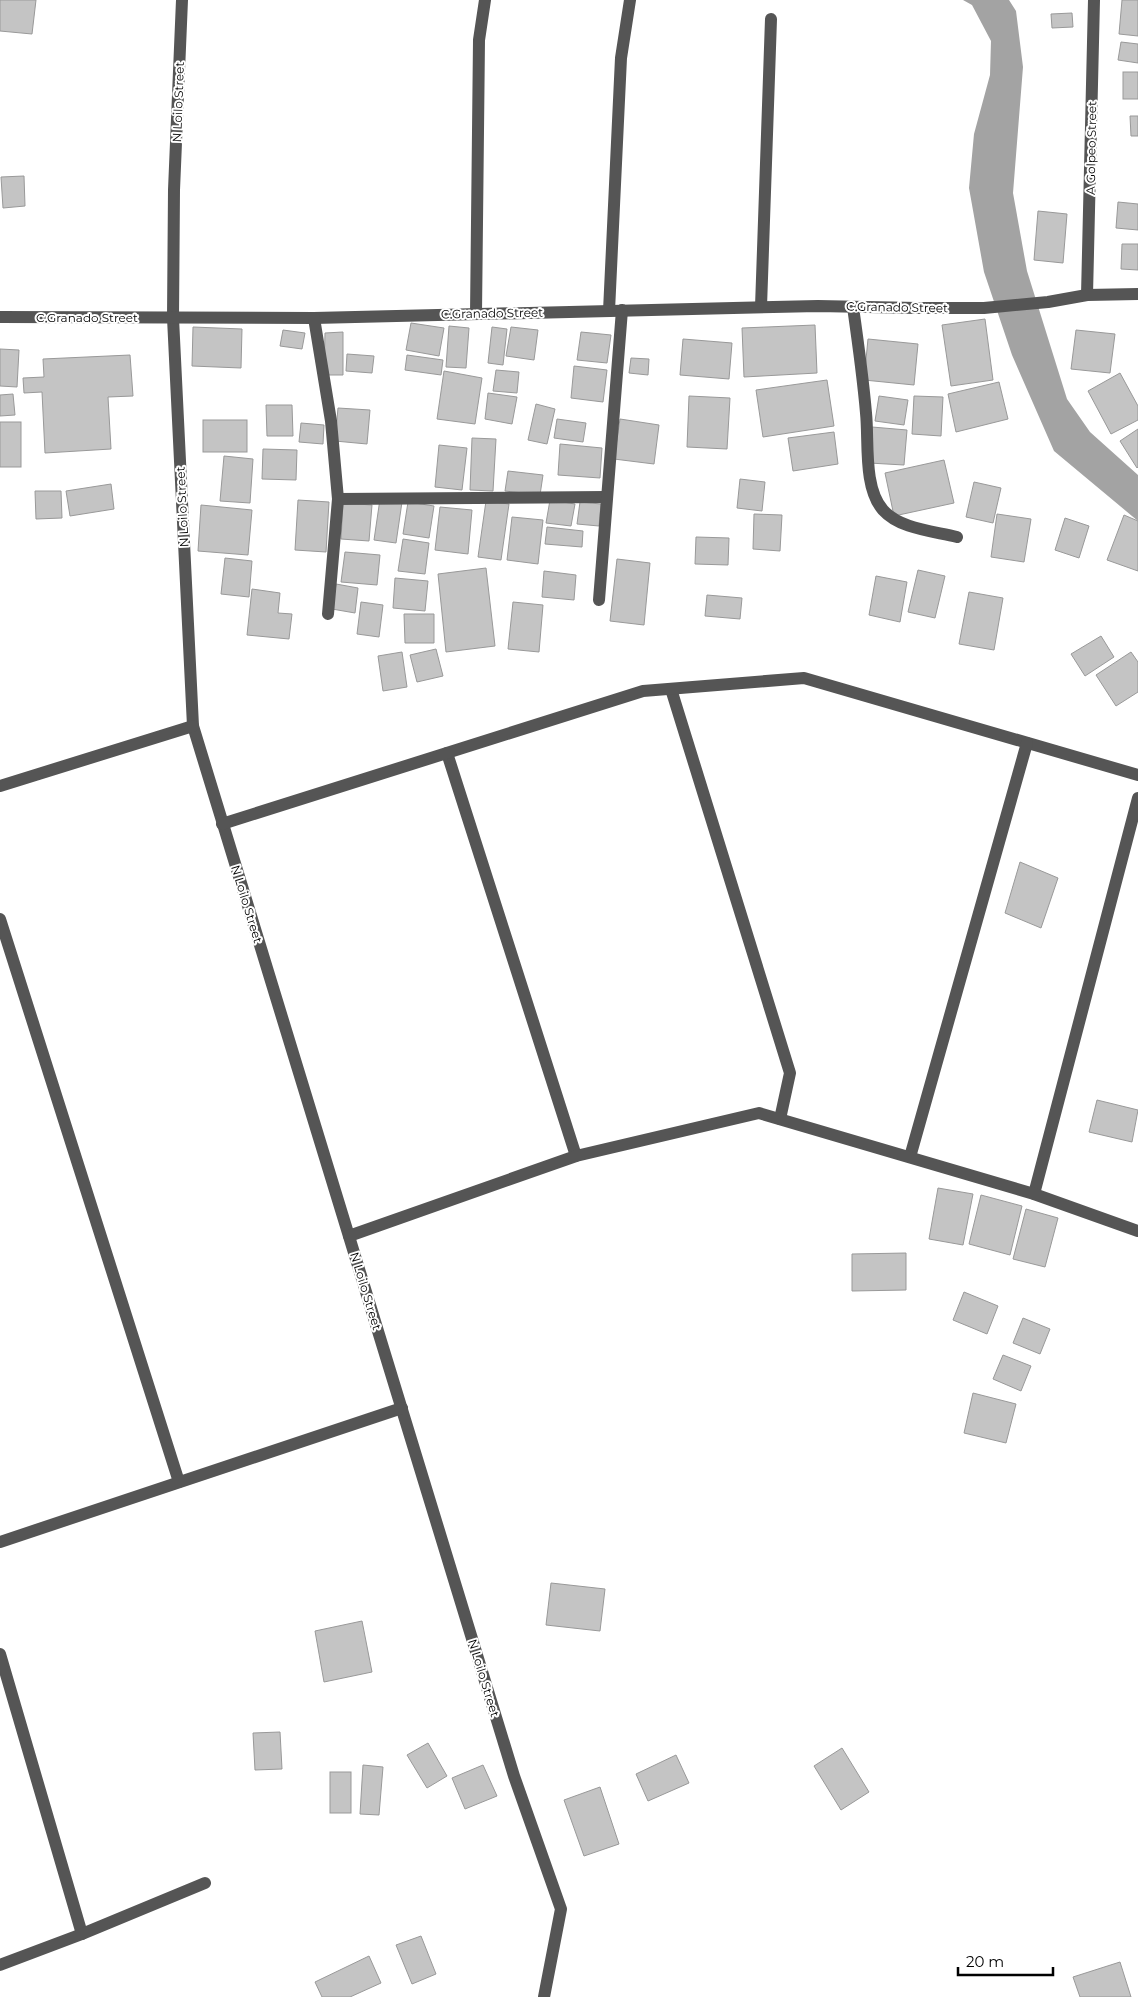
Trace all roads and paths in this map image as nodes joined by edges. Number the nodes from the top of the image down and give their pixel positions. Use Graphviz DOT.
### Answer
graph roads {
  1 [pos="182,0"];
  2 [pos="485,0"];
  3 [pos="630,0"];
  4 [pos="1094,0"];
  5 [pos="771,19"];
  6 [pos="1138,294"];
  7 [pos="1087,295"];
  8 [pos="761,307"];
  9 [pos="853,307"];
  10 [pos="616,310"];
  11 [pos="476,314"];
  12 [pos="0,317"];
  13 [pos="173,318"];
  14 [pos="314,318"];
  15 [pos="606,497"];
  16 [pos="338,499"];
  17 [pos="957,537"];
  18 [pos="599,600"];
  19 [pos="328,614"];
  20 [pos="671,689"];
  21 [pos="193,726"];
  22 [pos="1027,743"];
  23 [pos="447,753"];
  24 [pos="1138,775"];
  25 [pos="0,786"];
  26 [pos="1138,798"];
  27 [pos="222,824"];
  28 [pos="0,919"];
  29 [pos="780,1119"];
  30 [pos="576,1156"];
  31 [pos="910,1157"];
  32 [pos="1034,1194"];
  33 [pos="1138,1231"];
  34 [pos="349,1236"];
  35 [pos="402,1408"];
  36 [pos="179,1482"];
  37 [pos="0,1542"];
  38 [pos="0,1654"];
  39 [pos="205,1883"];
  40 [pos="82,1934"];
  41 [pos="0,1965"];
  42 [pos="544,1997"];
  1 -- 13 [label="street, N Loilo Street"];
  2 -- 11 [label="street"];
  3 -- 10 [label="street"];
  4 -- 7 [label="street, A Golpeo Street"];
  5 -- 8 [label="street"];
  6 -- 7 [label="street, C.Granado Street"];
  7 -- 9 [label="street, C.Granado Street"];
  8 -- 9 [label="street, C.Granado Street"];
  8 -- 10 [label="street, C.Granado Street"];
  9 -- 17 [label="street"];
  10 -- 11 [label="street, C.Granado Street"];
  10 -- 15 [label="street"];
  11 -- 14 [label="street, C.Granado Street"];
  12 -- 13 [label="street, C.Granado Street"];
  13 -- 14 [label="street, C.Granado Street"];
  13 -- 21 [label="street, N Loilo Street"];
  14 -- 16 [label="street"];
  15 -- 16 [label="street"];
  15 -- 18 [label="street"];
  16 -- 19 [label="street"];
  20 -- 22 [label="street"];
  20 -- 23 [label="street"];
  20 -- 29 [label="street"];
  21 -- 25 [label="street"];
  21 -- 27 [label="street, N Loilo Street"];
  22 -- 24 [label="street"];
  22 -- 31 [label="street"];
  23 -- 27 [label="street"];
  23 -- 30 [label="street"];
  26 -- 32 [label="street"];
  27 -- 34 [label="street, N Loilo Street"];
  28 -- 36 [label="street"];
  29 -- 30 [label="street"];
  29 -- 31 [label="street"];
  30 -- 34 [label="street"];
  31 -- 32 [label="street"];
  32 -- 33 [label="street"];
  34 -- 35 [label="street, N Loilo Street"];
  35 -- 36 [label="street"];
  35 -- 42 [label="street, N Loilo Street"];
  36 -- 37 [label="street"];
  38 -- 40 [label="street"];
  39 -- 40 [label="street"];
  40 -- 41 [label="street"];
}
